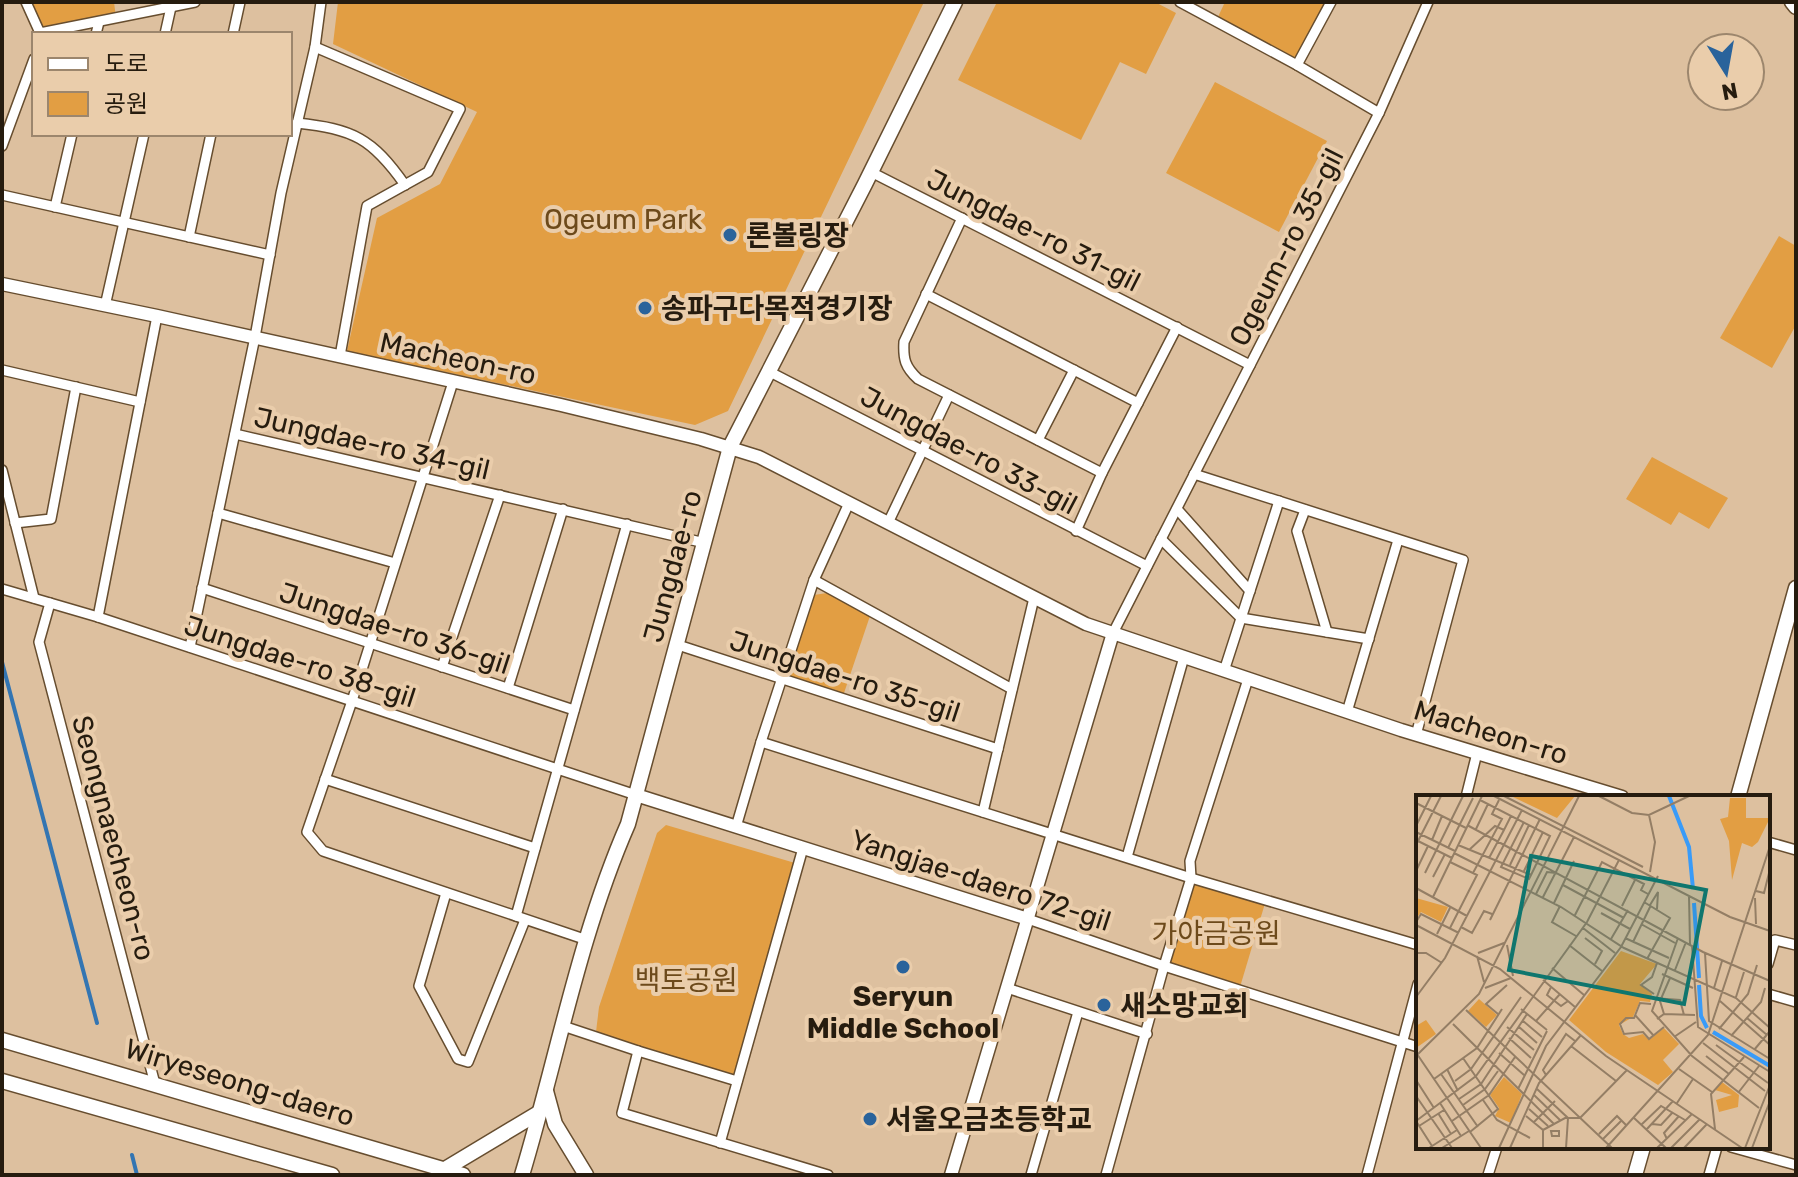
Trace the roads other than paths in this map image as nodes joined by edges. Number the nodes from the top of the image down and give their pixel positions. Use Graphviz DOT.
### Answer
graph roads {
  1 [pos="26,2"];
  2 [pos="195,2"];
  3 [pos="240,2"];
  4 [pos="955,2"];
  5 [pos="1180,2"];
  6 [pos="1331,2"];
  7 [pos="1428,2"];
  8 [pos="1792,2"];
  9 [pos="318,3"];
  10 [pos="171,7"];
  11 [pos="1796,7"];
  12 [pos="99,22"];
  13 [pos="41,32"];
  14 [pos="47,32"];
  15 [pos="96,32"];
  16 [pos="165,32"];
  17 [pos="233,32"];
  18 [pos="315,47"];
  19 [pos="32,64"];
  20 [pos="1297,65"];
  21 [pos="1379,113"];
  22 [pos="297,123"];
  23 [pos="72,136"];
  24 [pos="144,136"];
  25 [pos="211,136"];
  26 [pos="2,146"];
  27 [pos="871,172"];
  28 [pos="405,185"];
  29 [pos="2,195"];
  30 [pos="55,207"];
  31 [pos="962,218"];
  32 [pos="124,223"];
  33 [pos="189,237"];
  34 [pos="270,255"];
  35 [pos="2,284"];
  36 [pos="926,294"];
  37 [pos="105,306"];
  38 [pos="157,316"];
  39 [pos="1177,327"];
  40 [pos="255,337"];
  41 [pos="340,356"];
  42 [pos="1250,365"];
  43 [pos="2,370"];
  44 [pos="1074,370"];
  45 [pos="770,372"];
  46 [pos="453,382"];
  47 [pos="76,387"];
  48 [pos="949,395"];
  49 [pos="140,402"];
  50 [pos="1138,403"];
  51 [pos="235,434"];
  52 [pos="1038,440"];
  53 [pos="730,447"];
  54 [pos="923,450"];
  55 [pos="2,470"];
  56 [pos="1102,473"];
  57 [pos="1194,474"];
  58 [pos="423,477"];
  59 [pos="500,495"];
  60 [pos="1279,501"];
  61 [pos="849,503"];
  62 [pos="563,509"];
  63 [pos="1177,509"];
  64 [pos="1305,510"];
  65 [pos="218,513"];
  66 [pos="15,523"];
  67 [pos="888,523"];
  68 [pos="627,524"];
  69 [pos="1076,531"];
  70 [pos="1161,539"];
  71 [pos="1398,540"];
  72 [pos="705,543"];
  73 [pos="395,563"];
  74 [pos="1147,566"];
  75 [pos="814,580"];
  76 [pos="202,588"];
  77 [pos="1796,588"];
  78 [pos="2,589"];
  79 [pos="1250,591"];
  80 [pos="31,597"];
  81 [pos="1034,598"];
  82 [pos="50,603"];
  83 [pos="98,617"];
  84 [pos="1241,618"];
  85 [pos="1327,632"];
  86 [pos="1113,633"];
  87 [pos="1369,639"];
  88 [pos="370,644"];
  89 [pos="678,645"];
  90 [pos="190,647"];
  91 [pos="1184,657"];
  92 [pos="442,667"];
  93 [pos="1224,671"];
  94 [pos="782,679"];
  95 [pos="1248,679"];
  96 [pos="508,688"];
  97 [pos="1012,689"];
  98 [pos="352,701"];
  99 [pos="574,710"];
  100 [pos="1347,712"];
  101 [pos="1416,735"];
  102 [pos="761,742"];
  103 [pos="998,749"];
  104 [pos="1477,753"];
  105 [pos="558,769"];
  106 [pos="325,779"];
  107 [pos="1599,793"];
  108 [pos="636,795"];
  109 [pos="1466,795"];
  110 [pos="1739,795"];
  111 [pos="983,812"];
  112 [pos="736,827"];
  113 [pos="1053,834"];
  114 [pos="1770,843"];
  115 [pos="535,848"];
  116 [pos="803,848"];
  117 [pos="1796,850"];
  118 [pos="1127,857"];
  119 [pos="1191,878"];
  120 [pos="446,893"];
  121 [pos="520,918"];
  122 [pos="1028,919"];
  123 [pos="587,940"];
  124 [pos="1416,944"];
  125 [pos="1796,945"];
  126 [pos="1770,957"];
  127 [pos="1164,966"];
  128 [pos="1007,988"];
  129 [pos="1416,992"];
  130 [pos="1770,995"];
  131 [pos="1796,1002"];
  132 [pos="1078,1012"];
  133 [pos="563,1026"];
  134 [pos="1147,1034"];
  135 [pos="2,1040"];
  136 [pos="1403,1042"];
  137 [pos="1416,1046"];
  138 [pos="638,1051"];
  139 [pos="2,1081"];
  140 [pos="737,1081"];
  141 [pos="155,1084"];
  142 [pos="546,1091"];
  143 [pos="540,1112"];
  144 [pos="720,1143"];
  145 [pos="1496,1149"];
  146 [pos="1642,1149"];
  147 [pos="1716,1149"];
  148 [pos="1738,1149"];
  149 [pos="1796,1165"];
  150 [pos="445,1169"];
  151 [pos="332,1175"];
  152 [pos="463,1175"];
  153 [pos="522,1175"];
  154 [pos="586,1175"];
  155 [pos="828,1175"];
  156 [pos="951,1175"];
  157 [pos="1031,1175"];
  158 [pos="1106,1175"];
  159 [pos="1367,1175"];
  160 [pos="1488,1175"];
  161 [pos="1635,1175"];
  162 [pos="1709,1175"];
  1 -- 13 [label="street"];
  2 -- 10 [label="street"];
  3 -- 17 [label="street"];
  4 -- 27 [label="main road, Jungdae-ro"];
  5 -- 20 [label="street"];
  6 -- 20 [label="street"];
  7 -- 21 [label="street, Ogeum-ro 35-gil"];
  8 -- 11 [label="main road"];
  9 -- 18 [label="street"];
  10 -- 12 [label="street"];
  10 -- 16 [label="street"];
  12 -- 14 [label="street"];
  12 -- 15 [label="street"];
  18 -- 22 [label="street"];
  18 -- 28 [label="street"];
  19 -- 26 [label="street"];
  20 -- 21 [label="street"];
  21 -- 42 [label="street, Ogeum-ro 35-gil"];
  22 -- 28 [label="street"];
  22 -- 34 [label="street"];
  23 -- 30 [label="street"];
  24 -- 32 [label="street"];
  25 -- 33 [label="street"];
  27 -- 31 [label="street, Jungdae-ro 31-gil"];
  27 -- 45 [label="main road, Jungdae-ro"];
  28 -- 41 [label="street"];
  29 -- 30 [label="street"];
  30 -- 32 [label="street"];
  31 -- 36 [label="street"];
  31 -- 39 [label="street, Jungdae-ro 31-gil"];
  32 -- 33 [label="street"];
  32 -- 37 [label="street"];
  33 -- 34 [label="street"];
  34 -- 40 [label="street"];
  35 -- 37 [label="street, Macheon-ro"];
  36 -- 44 [label="street"];
  36 -- 48 [label="street"];
  37 -- 38 [label="street, Macheon-ro"];
  38 -- 40 [label="street, Macheon-ro"];
  38 -- 49 [label="street"];
  39 -- 42 [label="street, Jungdae-ro 31-gil"];
  39 -- 50 [label="street"];
  40 -- 41 [label="street, Macheon-ro"];
  40 -- 51 [label="street"];
  41 -- 46 [label="street, Macheon-ro"];
  42 -- 57 [label="street, Ogeum-ro 35-gil"];
  43 -- 47 [label="street"];
  44 -- 50 [label="street"];
  44 -- 52 [label="street"];
  45 -- 53 [label="main road, Jungdae-ro"];
  45 -- 54 [label="street, Jungdae-ro 33-gil"];
  46 -- 53 [label="street, Macheon-ro"];
  46 -- 58 [label="street"];
  47 -- 49 [label="street"];
  47 -- 66 [label="street"];
  48 -- 52 [label="street"];
  48 -- 54 [label="street"];
  49 -- 83 [label="street"];
  50 -- 56 [label="street"];
  51 -- 58 [label="street, Jungdae-ro 34-gil"];
  51 -- 65 [label="street"];
  52 -- 56 [label="street"];
  53 -- 61 [label="street, Macheon-ro"];
  53 -- 72 [label="main road, Jungdae-ro"];
  54 -- 67 [label="street"];
  54 -- 69 [label="street, Jungdae-ro 33-gil"];
  55 -- 66 [label="street"];
  56 -- 69 [label="street"];
  57 -- 60 [label="street"];
  57 -- 63 [label="street, Ogeum-ro 35-gil"];
  58 -- 59 [label="street, Jungdae-ro 34-gil"];
  58 -- 73 [label="street"];
  59 -- 62 [label="street, Jungdae-ro 34-gil"];
  59 -- 92 [label="street, Jungdae-ro 34-gil"];
  60 -- 64 [label="street"];
  60 -- 79 [label="street"];
  61 -- 67 [label="street, Macheon-ro"];
  61 -- 75 [label="street"];
  62 -- 68 [label="street, Jungdae-ro 34-gil"];
  62 -- 96 [label="street"];
  63 -- 70 [label="street, Ogeum-ro 35-gil"];
  63 -- 79 [label="street"];
  64 -- 71 [label="street"];
  64 -- 85 [label="street"];
  65 -- 73 [label="street"];
  65 -- 76 [label="street"];
  66 -- 80 [label="street"];
  67 -- 81 [label="street, Macheon-ro"];
  68 -- 72 [label="street, Jungdae-ro 34-gil"];
  68 -- 99 [label="street"];
  69 -- 74 [label="street, Jungdae-ro 33-gil"];
  70 -- 74 [label="street, Ogeum-ro 35-gil"];
  70 -- 84 [label="street"];
  71 -- 87 [label="street"];
  71 -- 101 [label="street"];
  72 -- 89 [label="main road, Jungdae-ro"];
  73 -- 88 [label="street"];
  74 -- 86 [label="street, Ogeum-ro 35-gil"];
  75 -- 94 [label="street"];
  75 -- 97 [label="street"];
  76 -- 88 [label="street, Jungdae-ro 36-gil"];
  76 -- 90 [label="street"];
  77 -- 110 [label="main road"];
  78 -- 80 [label="street, Jungdae-ro 38-gil"];
  79 -- 84 [label="street"];
  80 -- 82 [label="street, Jungdae-ro 38-gil"];
  81 -- 86 [label="street, Macheon-ro"];
  81 -- 97 [label="street"];
  82 -- 83 [label="street, Jungdae-ro 38-gil"];
  82 -- 141 [label="street, Seongnaecheon-ro"];
  83 -- 90 [label="street, Jungdae-ro 38-gil"];
  84 -- 85 [label="street"];
  84 -- 93 [label="street"];
  85 -- 87 [label="street"];
  86 -- 91 [label="street, Macheon-ro"];
  86 -- 113 [label="street"];
  87 -- 100 [label="street"];
  88 -- 92 [label="street, Jungdae-ro 36-gil"];
  88 -- 98 [label="street"];
  89 -- 94 [label="street, Jungdae-ro 35-gil"];
  89 -- 108 [label="main road, Jungdae-ro"];
  90 -- 98 [label="street, Jungdae-ro 38-gil"];
  91 -- 93 [label="street, Macheon-ro"];
  91 -- 118 [label="street"];
  92 -- 96 [label="street, Jungdae-ro 36-gil"];
  93 -- 95 [label="street, Macheon-ro"];
  94 -- 102 [label="street"];
  94 -- 103 [label="street, Jungdae-ro 35-gil"];
  95 -- 100 [label="street, Macheon-ro"];
  95 -- 119 [label="street"];
  96 -- 99 [label="street, Jungdae-ro 36-gil"];
  97 -- 103 [label="street"];
  98 -- 105 [label="street, Jungdae-ro 38-gil"];
  98 -- 106 [label="street"];
  99 -- 105 [label="street"];
  100 -- 101 [label="street, Macheon-ro"];
  101 -- 104 [label="street, Macheon-ro"];
  102 -- 111 [label="street"];
  102 -- 112 [label="street"];
  103 -- 111 [label="street"];
  104 -- 107 [label="street, Macheon-ro"];
  104 -- 109 [label="street"];
  105 -- 108 [label="street, Jungdae-ro 38-gil"];
  105 -- 115 [label="street"];
  106 -- 115 [label="street"];
  106 -- 120 [label="street"];
  108 -- 112 [label="street, Yangjae-daero 72-gil"];
  108 -- 123 [label="main road, Jungdae-ro"];
  111 -- 113 [label="street"];
  112 -- 116 [label="street, Yangjae-daero 72-gil"];
  113 -- 118 [label="street"];
  113 -- 122 [label="street"];
  114 -- 117 [label="street"];
  115 -- 121 [label="street"];
  116 -- 122 [label="street, Yangjae-daero 72-gil"];
  116 -- 140 [label="street"];
  118 -- 119 [label="street"];
  119 -- 124 [label="street"];
  119 -- 127 [label="street"];
  120 -- 121 [label="street"];
  120 -- 121 [label="street"];
  121 -- 123 [label="street"];
  122 -- 127 [label="street, Yangjae-daero 72-gil"];
  122 -- 128 [label="street"];
  123 -- 133 [label="main road, Jungdae-ro"];
  125 -- 126 [label="street"];
  127 -- 134 [label="street"];
  127 -- 136 [label="street, Yangjae-daero 72-gil"];
  128 -- 132 [label="street"];
  128 -- 156 [label="street"];
  129 -- 136 [label="street"];
  130 -- 131 [label="street"];
  132 -- 134 [label="street"];
  132 -- 157 [label="street"];
  133 -- 138 [label="street"];
  133 -- 142 [label="main road, Jungdae-ro"];
  134 -- 158 [label="street"];
  135 -- 141 [label="main road, Wiryeseong-daero"];
  136 -- 137 [label="street, Yangjae-daero 72-gil"];
  136 -- 159 [label="street"];
  138 -- 140 [label="street"];
  138 -- 144 [label="street"];
  139 -- 151 [label="main road"];
  140 -- 144 [label="street"];
  141 -- 150 [label="main road, Wiryeseong-daero"];
  142 -- 143 [label="main road, Jungdae-ro"];
  142 -- 154 [label="main road"];
  143 -- 150 [label="main road"];
  143 -- 153 [label="main road, Jungdae-ro"];
  144 -- 155 [label="street"];
  145 -- 160 [label="street"];
  146 -- 161 [label="main road"];
  147 -- 162 [label="street"];
  148 -- 149 [label="street"];
  150 -- 152 [label="main road, Wiryeseong-daero"];
}
